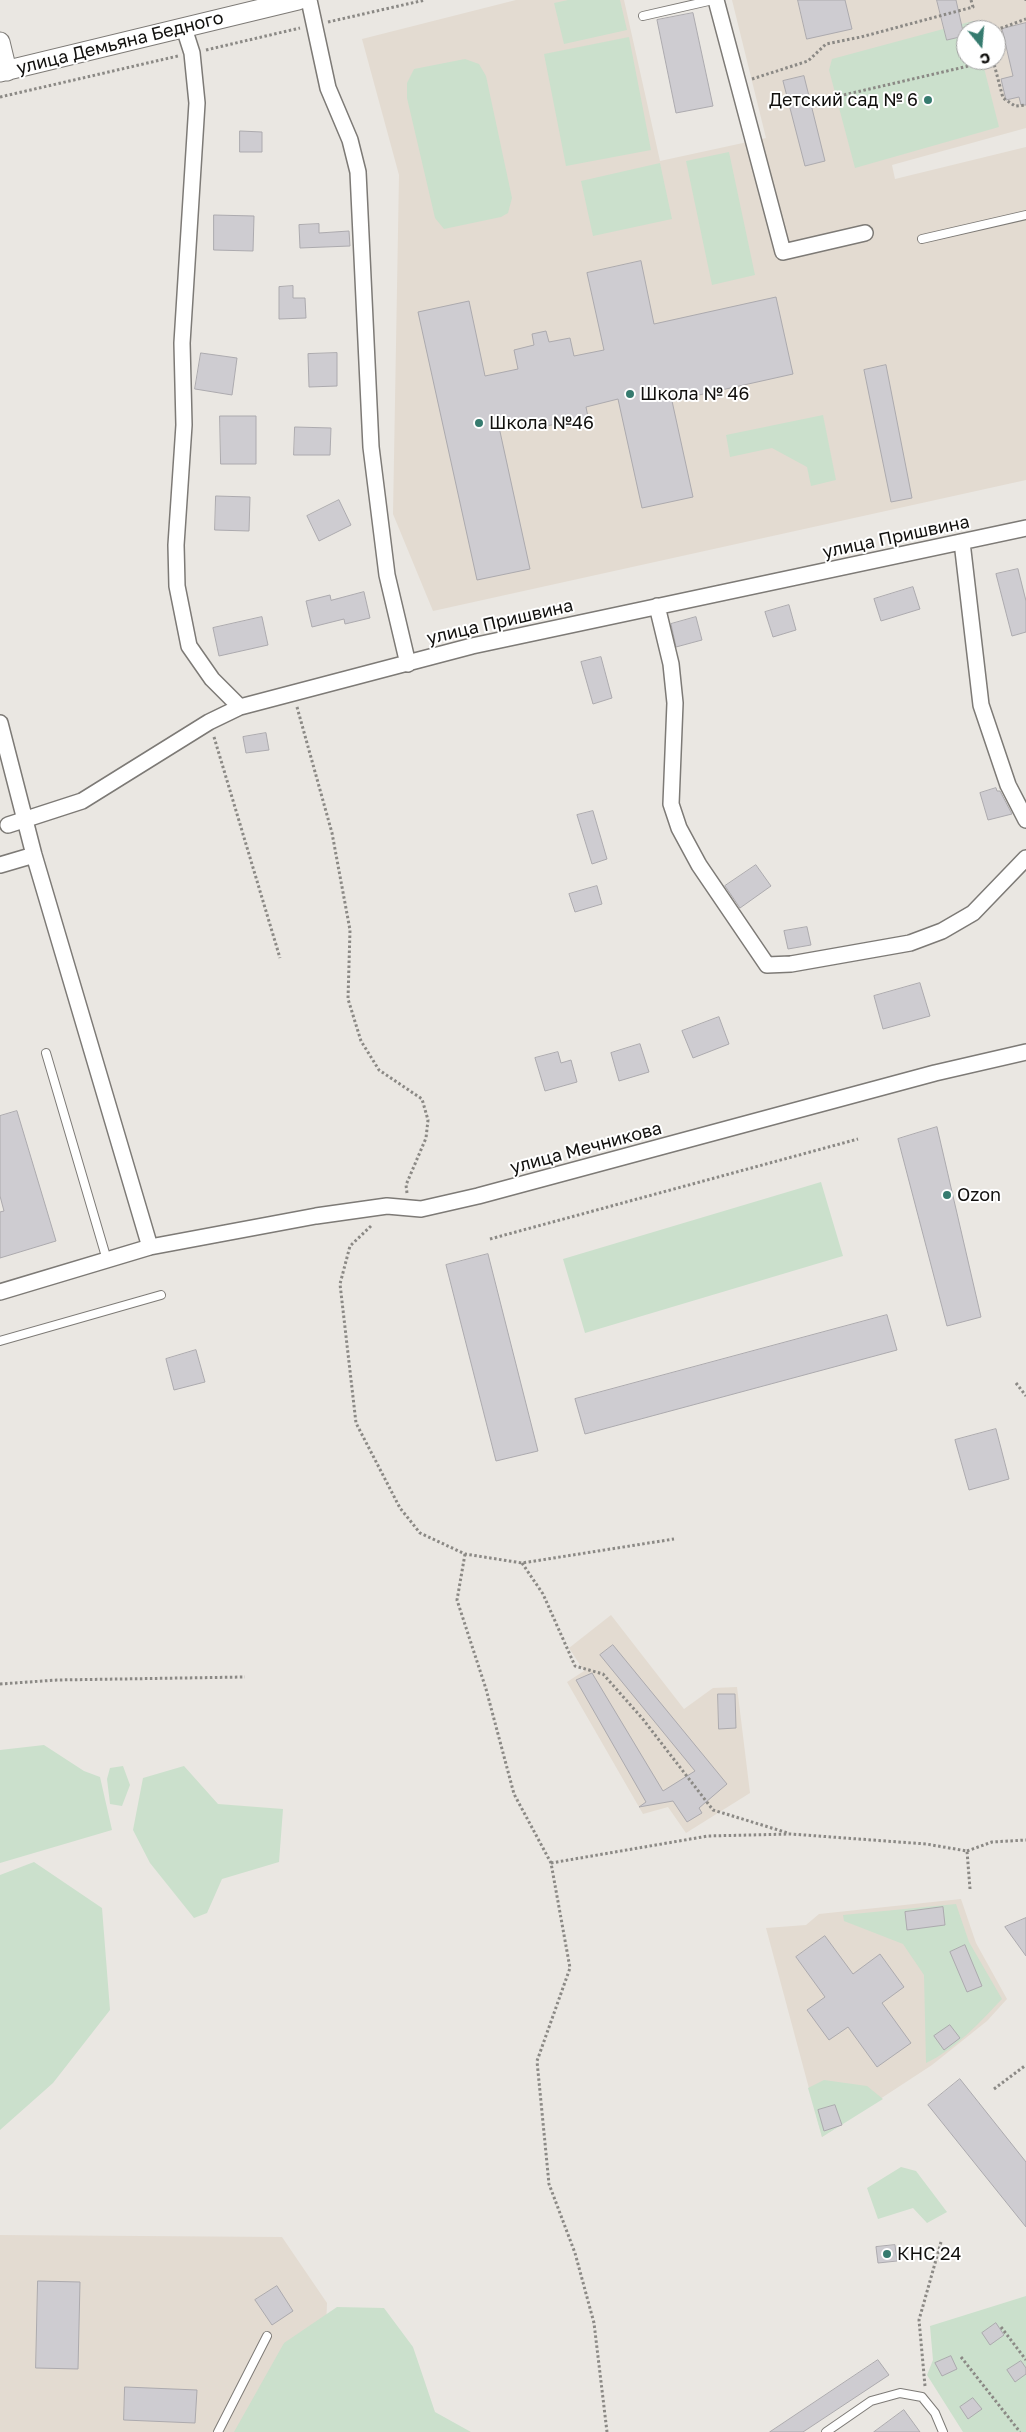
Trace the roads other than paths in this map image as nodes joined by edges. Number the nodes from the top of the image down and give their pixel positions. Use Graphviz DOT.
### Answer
graph roads {
  1 [pos="298,0"];
  2 [pos="310,0"];
  3 [pos="715,0"];
  4 [pos="643,16"];
  5 [pos="184,28"];
  6 [pos="0,42"];
  7 [pos="4,71"];
  8 [pos="1026,215"];
  9 [pos="865,234"];
  10 [pos="922,239"];
  11 [pos="1026,528"];
  12 [pos="962,542"];
  13 [pos="657,606"];
  14 [pos="408,664"];
  15 [pos="240,707"];
  16 [pos="0,724"];
  17 [pos="25,820"];
  18 [pos="1026,820"];
  19 [pos="8,825"];
  20 [pos="34,855"];
  21 [pos="1026,858"];
  22 [pos="0,865"];
  23 [pos="1026,1052"];
  24 [pos="46,1053"];
  25 [pos="150,1247"];
  26 [pos="107,1260"];
  27 [pos="0,1292"];
  28 [pos="161,1295"];
  29 [pos="0,1341"];
  30 [pos="267,2336"];
  31 [pos="218,2432"];
  32 [pos="826,2432"];
  33 [pos="943,2432"];
  1 -- 5 [label="street, улица Демьяна Бедного"];
  2 -- 14 [label="street"];
  3 -- 4 [label="lane"];
  3 -- 9 [label="street"];
  5 -- 7 [label="street, улица Демьяна Бедного"];
  5 -- 15 [label="street"];
  6 -- 7 [label="street"];
  8 -- 10 [label="lane"];
  11 -- 12 [label="street, улица Пришвина"];
  12 -- 13 [label="street, улица Пришвина"];
  12 -- 18 [label="street"];
  13 -- 14 [label="street, улица Пришвина"];
  13 -- 21 [label="street"];
  14 -- 15 [label="street, улица Пришвина"];
  15 -- 17 [label="street, улица Пришвина"];
  16 -- 17 [label="street"];
  17 -- 19 [label="street, улица Пришвина"];
  17 -- 20 [label="street"];
  20 -- 22 [label="street"];
  20 -- 25 [label="street"];
  23 -- 25 [label="street, улица Мечникова"];
  24 -- 26 [label="lane"];
  25 -- 26 [label="street, улица Мечникова"];
  26 -- 27 [label="street, улица Мечникова"];
  28 -- 29 [label="lane"];
  30 -- 31 [label="lane"];
  32 -- 33 [label="lane"];
}
